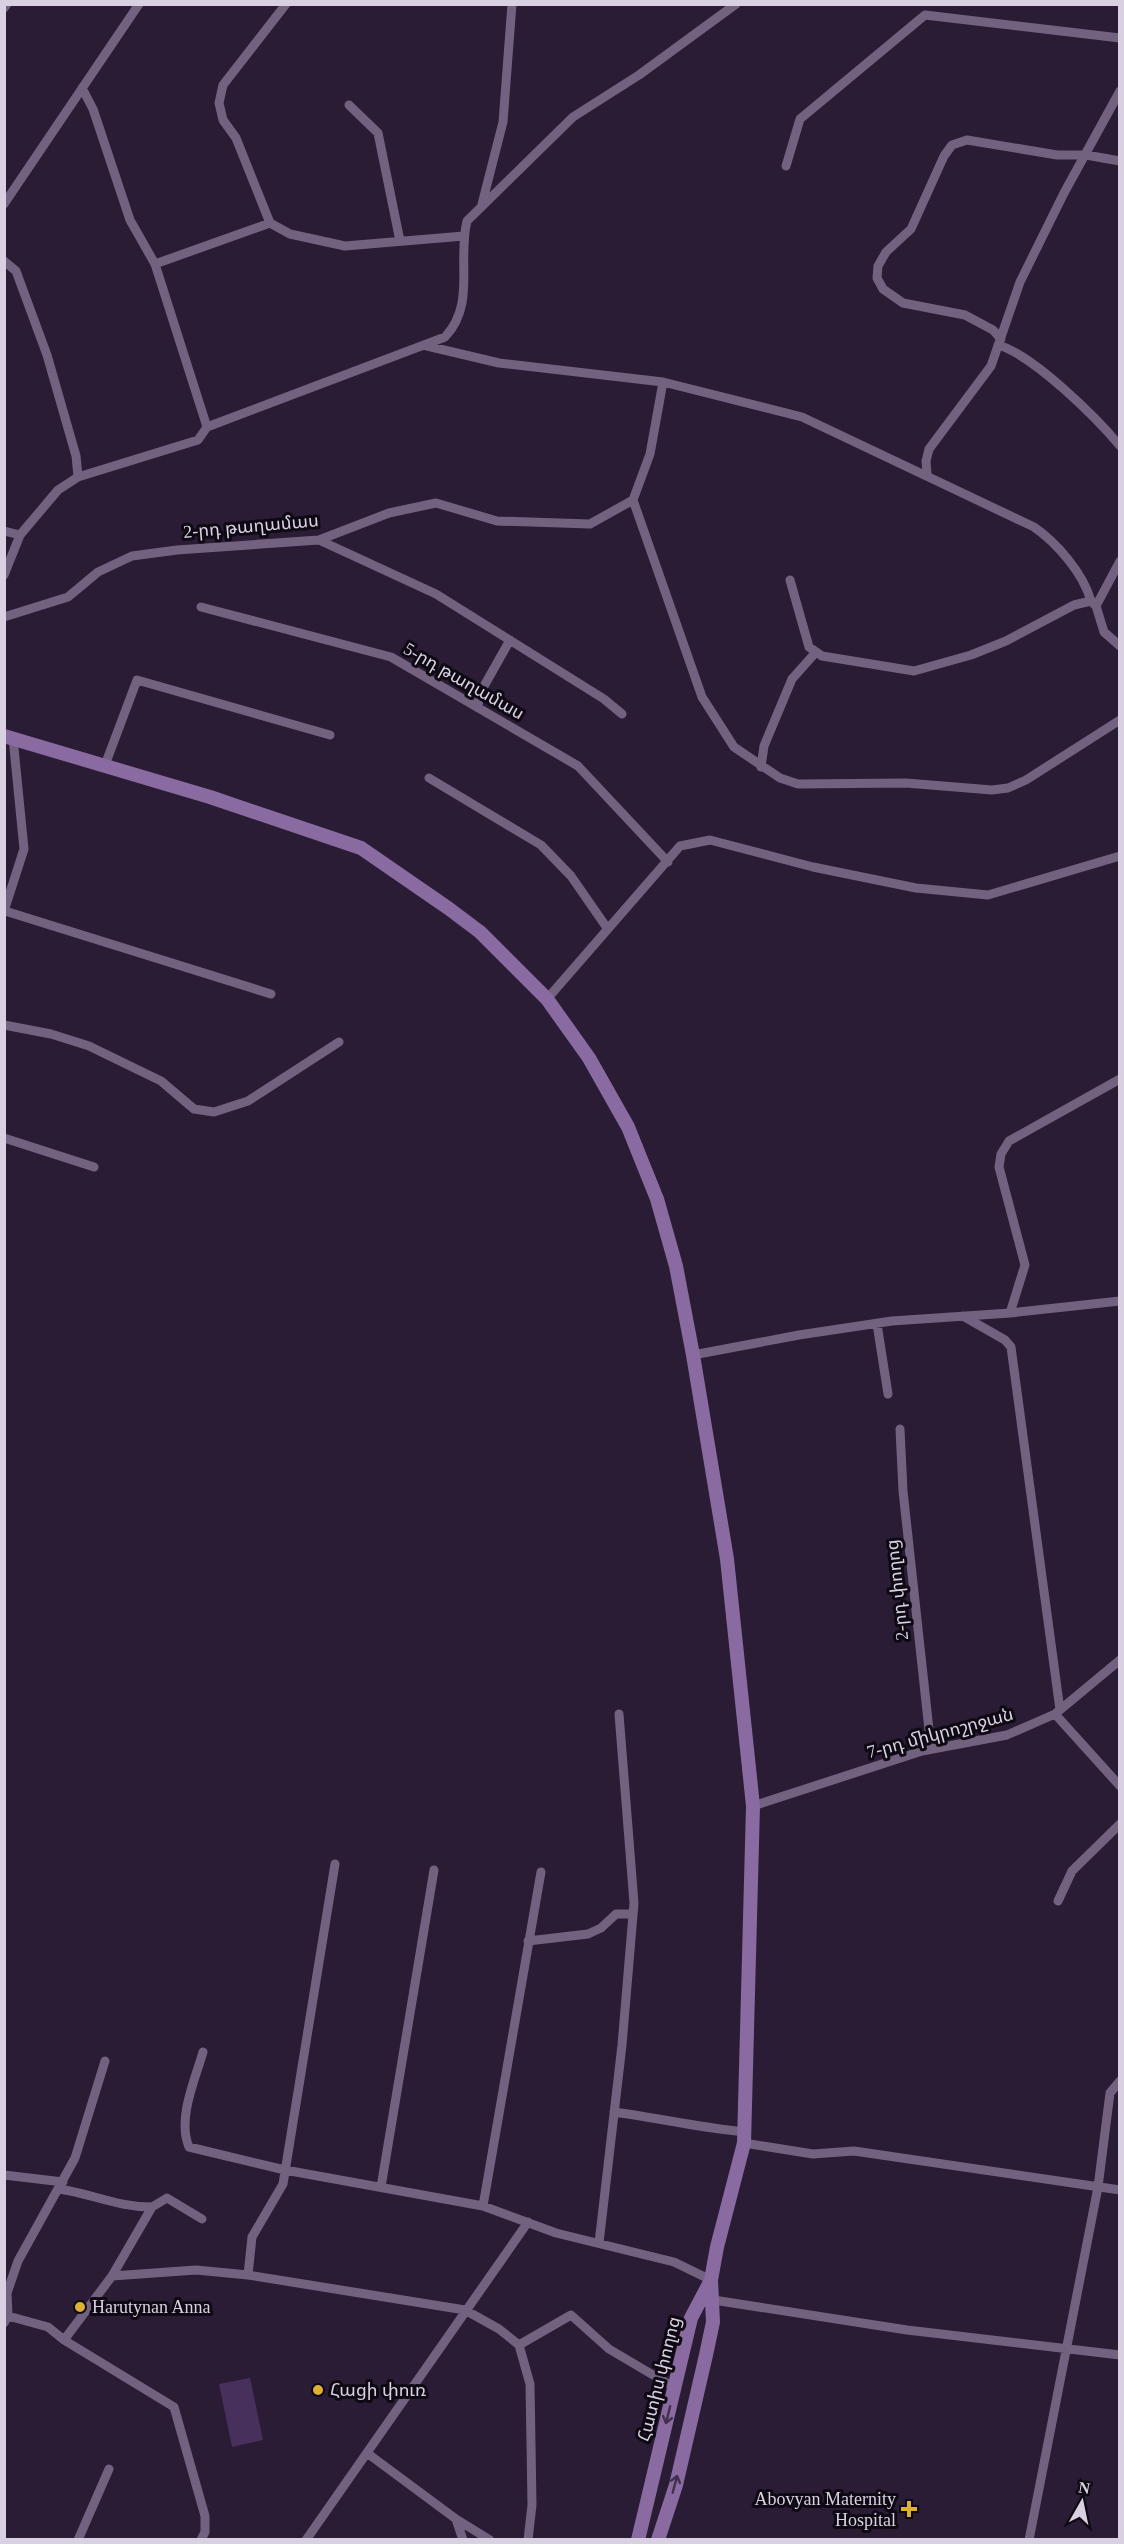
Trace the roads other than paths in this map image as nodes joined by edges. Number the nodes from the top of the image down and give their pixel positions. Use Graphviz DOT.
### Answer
graph roads {
  1 [pos="140,4"];
  2 [pos="286,4"];
  3 [pos="512,4"];
  4 [pos="736,4"];
  5 [pos="1119,38"];
  6 [pos="82,88"];
  7 [pos="1119,91"];
  8 [pos="350,105"];
  9 [pos="1086,155"];
  10 [pos="1119,161"];
  11 [pos="786,166"];
  12 [pos="4,204"];
  13 [pos="481,207"];
  14 [pos="270,223"];
  15 [pos="464,236"];
  16 [pos="400,241"];
  17 [pos="4,261"];
  18 [pos="155,264"];
  19 [pos="999,342"];
  20 [pos="427,346"];
  21 [pos="663,382"];
  22 [pos="207,427"];
  23 [pos="1119,446"];
  24 [pos="927,474"];
  25 [pos="78,477"];
  26 [pos="633,500"];
  27 [pos="4,531"];
  28 [pos="20,535"];
  29 [pos="319,540"];
  30 [pos="1119,561"];
  31 [pos="4,575"];
  32 [pos="790,580"];
  33 [pos="1094,603"];
  34 [pos="201,606"];
  35 [pos="4,617"];
  36 [pos="510,640"];
  37 [pos="1119,646"];
  38 [pos="816,652"];
  39 [pos="478,708"];
  40 [pos="622,714"];
  41 [pos="1119,720"];
  42 [pos="330,735"];
  43 [pos="9,737"];
  44 [pos="105,765"];
  45 [pos="761,767"];
  46 [pos="429,778"];
  47 [pos="1119,856"];
  48 [pos="668,862"];
  49 [pos="5,911"];
  50 [pos="607,928"];
  51 [pos="271,994"];
  52 [pos="547,999"];
  53 [pos="4,1025"];
  54 [pos="339,1042"];
  55 [pos="1119,1079"];
  56 [pos="4,1138"];
  57 [pos="94,1167"];
  58 [pos="1119,1301"];
  59 [pos="1010,1313"];
  60 [pos="962,1315"];
  61 [pos="877,1324"];
  62 [pos="693,1355"];
  63 [pos="888,1394"];
  64 [pos="900,1429"];
  65 [pos="1119,1660"];
  66 [pos="1058,1712"];
  67 [pos="619,1714"];
  68 [pos="931,1748"];
  69 [pos="1119,1786"];
  70 [pos="753,1806"];
  71 [pos="1119,1824"];
  72 [pos="335,1864"];
  73 [pos="434,1870"];
  74 [pos="541,1872"];
  75 [pos="1058,1901"];
  76 [pos="633,1914"];
  77 [pos="528,1941"];
  78 [pos="203,2052"];
  79 [pos="105,2061"];
  80 [pos="1119,2081"];
  81 [pos="614,2112"];
  82 [pos="744,2137"];
  83 [pos="285,2170"];
  84 [pos="4,2175"];
  85 [pos="61,2185"];
  86 [pos="381,2187"];
  87 [pos="1098,2187"];
  88 [pos="1119,2190"];
  89 [pos="483,2206"];
  90 [pos="152,2207"];
  91 [pos="202,2219"];
  92 [pos="528,2222"];
  93 [pos="599,2243"];
  94 [pos="248,2275"];
  95 [pos="112,2277"];
  96 [pos="711,2280"];
  97 [pos="707,2299"];
  98 [pos="465,2310"];
  99 [pos="6,2319"];
  100 [pos="64,2340"];
  101 [pos="519,2345"];
  102 [pos="1065,2347"];
  103 [pos="1119,2355"];
  104 [pos="675,2388"];
  105 [pos="367,2453"];
  106 [pos="110,2469"];
  107 [pos="456,2519"];
  108 [pos="78,2540"];
  109 [pos="201,2540"];
  110 [pos="306,2540"];
  111 [pos="463,2540"];
  112 [pos="490,2540"];
  113 [pos="528,2540"];
  114 [pos="638,2540"];
  115 [pos="658,2540"];
  116 [pos="1029,2540"];
  1 -- 6 [label="street"];
  2 -- 14 [label="street"];
  3 -- 13 [label="street"];
  4 -- 13 [label="street"];
  5 -- 11 [label="street"];
  6 -- 12 [label="street"];
  6 -- 18 [label="street"];
  7 -- 9 [label="street"];
  8 -- 16 [label="street"];
  9 -- 10 [label="street"];
  9 -- 19 [label="street"];
  9 -- 19 [label="street"];
  13 -- 15 [label="street"];
  14 -- 16 [label="street"];
  14 -- 18 [label="street"];
  15 -- 16 [label="street"];
  15 -- 20 [label="street"];
  17 -- 25 [label="street"];
  18 -- 22 [label="street"];
  19 -- 23 [label="street"];
  19 -- 24 [label="street"];
  20 -- 21 [label="street"];
  20 -- 22 [label="street"];
  21 -- 24 [label="street"];
  21 -- 26 [label="street"];
  22 -- 25 [label="street"];
  24 -- 33 [label="street"];
  25 -- 28 [label="street"];
  26 -- 29 [label="street, 2-րդ թաղամաս"];
  26 -- 45 [label="street"];
  27 -- 28 [label="street"];
  28 -- 31 [label="street"];
  29 -- 35 [label="street, 2-րդ թաղամաս"];
  29 -- 36 [label="street"];
  30 -- 33 [label="street"];
  32 -- 38 [label="street"];
  33 -- 37 [label="street"];
  33 -- 38 [label="street"];
  34 -- 39 [label="street, 5-րդ թաղամաս"];
  36 -- 39 [label="street"];
  36 -- 40 [label="street"];
  38 -- 45 [label="street"];
  39 -- 48 [label="street, 5-րդ թաղամաս"];
  41 -- 45 [label="street"];
  42 -- 44 [label="street"];
  43 -- 44 [label="main road, Հատիս փողոց"];
  43 -- 49 [label="street"];
  44 -- 52 [label="main road, Հատիս փողոց"];
  46 -- 50 [label="street"];
  47 -- 48 [label="street"];
  48 -- 50 [label="street"];
  49 -- 51 [label="street"];
  50 -- 52 [label="street"];
  52 -- 62 [label="main road, Հատիս փողոց"];
  53 -- 54 [label="street"];
  55 -- 59 [label="street"];
  56 -- 57 [label="street"];
  58 -- 59 [label="street"];
  59 -- 60 [label="street"];
  60 -- 61 [label="street"];
  60 -- 66 [label="street"];
  61 -- 62 [label="street"];
  61 -- 63 [label="street"];
  62 -- 70 [label="main road, Հատիս փողոց"];
  64 -- 68 [label="street, 2-րդ փողոց"];
  65 -- 66 [label="street, 7-րդ միկրոշրջան"];
  66 -- 68 [label="street, 7-րդ միկրոշրջան"];
  66 -- 69 [label="street"];
  67 -- 76 [label="street"];
  68 -- 70 [label="street, 7-րդ միկրոշրջան"];
  70 -- 82 [label="main road, Հատիս փողոց"];
  71 -- 75 [label="street"];
  72 -- 83 [label="street"];
  73 -- 86 [label="street"];
  74 -- 77 [label="street"];
  76 -- 77 [label="street"];
  76 -- 81 [label="street"];
  77 -- 89 [label="street"];
  78 -- 83 [label="street"];
  79 -- 85 [label="street"];
  80 -- 87 [label="street"];
  81 -- 82 [label="street"];
  81 -- 93 [label="street"];
  82 -- 87 [label="street"];
  82 -- 96 [label="main road, Հատիս փողոց"];
  83 -- 86 [label="street"];
  83 -- 94 [label="street"];
  84 -- 85 [label="street"];
  85 -- 90 [label="street"];
  85 -- 99 [label="street"];
  86 -- 89 [label="street"];
  87 -- 88 [label="street"];
  87 -- 102 [label="street"];
  89 -- 92 [label="street"];
  90 -- 91 [label="street"];
  90 -- 95 [label="street"];
  92 -- 93 [label="street"];
  92 -- 98 [label="street"];
  93 -- 96 [label="street"];
  94 -- 95 [label="street"];
  94 -- 98 [label="street"];
  95 -- 100 [label="street"];
  96 -- 97 [label="main road, Հատիս փողոց"];
  97 -- 102 [label="street"];
  97 -- 104 [label="main road, Հատիս փողոց"];
  115 -- 97 [label="main road, Հատիս փողոց, one-way"];
  98 -- 101 [label="street"];
  98 -- 105 [label="street"];
  99 -- 100 [label="street"];
  100 -- 109 [label="street"];
  101 -- 104 [label="street"];
  101 -- 113 [label="street"];
  102 -- 103 [label="street"];
  102 -- 116 [label="street"];
  104 -- 114 [label="main road, Հատիս փողոց, one-way"];
  105 -- 107 [label="street"];
  105 -- 110 [label="street"];
  106 -- 108 [label="street"];
  107 -- 111 [label="street"];
  107 -- 112 [label="street"];
}
